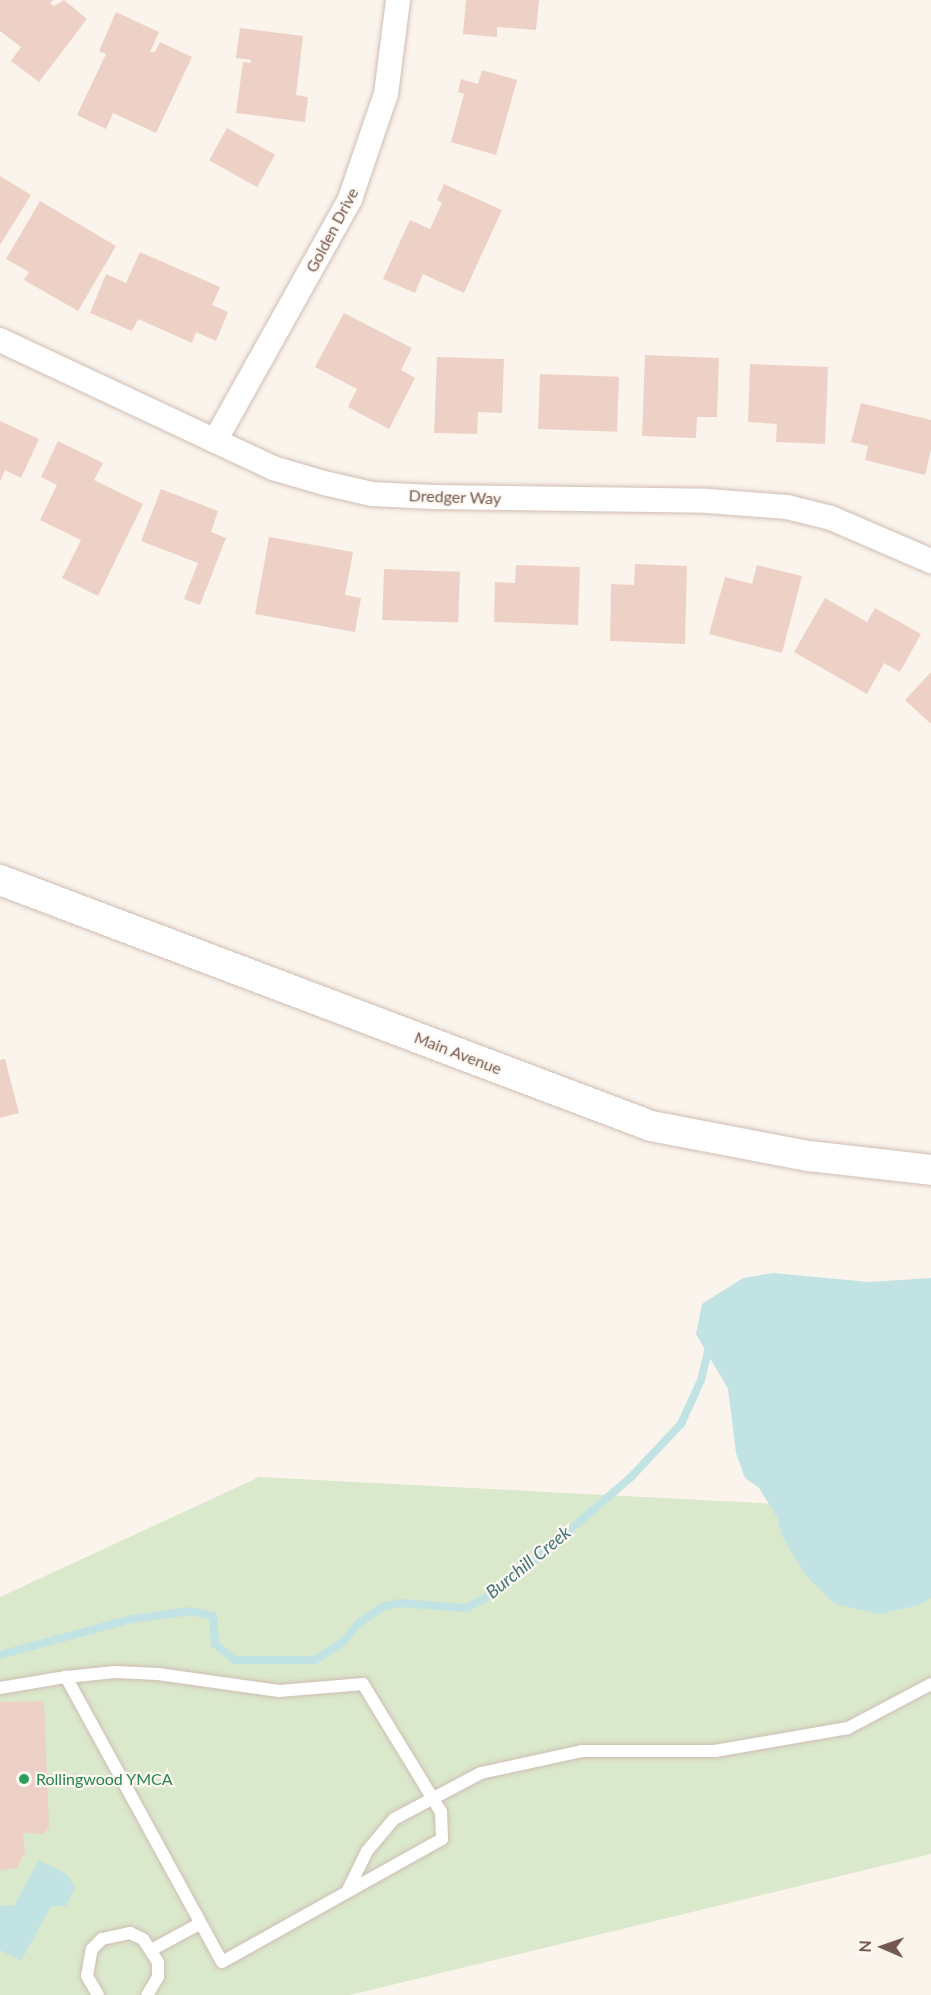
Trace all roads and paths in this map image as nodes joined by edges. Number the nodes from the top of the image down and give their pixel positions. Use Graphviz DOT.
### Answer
graph roads {
  1 [pos="399,0"];
  2 [pos="0,340"];
  3 [pos="215,441"];
  4 [pos="931,561"];
  5 [pos="0,880"];
  6 [pos="931,1170"];
  7 [pos="66,1677"];
  8 [pos="931,1684"];
  9 [pos="0,1688"];
  10 [pos="432,1796"];
  11 [pos="348,1890"];
  12 [pos="199,1924"];
  13 [pos="153,1949"];
  14 [pos="98,1995"];
  15 [pos="147,1995"];
  1 -- 3 [label="street, Golden Drive"];
  2 -- 3 [label="street, Dredger Way"];
  3 -- 4 [label="street, Dredger Way"];
  5 -- 6 [label="street, Main Avenue"];
  7 -- 9 [label="lane"];
  7 -- 10 [label="lane"];
  7 -- 12 [label="lane"];
  8 -- 10 [label="lane"];
  10 -- 11 [label="lane"];
  10 -- 11 [label="lane"];
  11 -- 12 [label="lane"];
  12 -- 13 [label="lane"];
  13 -- 14 [label="lane"];
  13 -- 15 [label="lane"];
}
